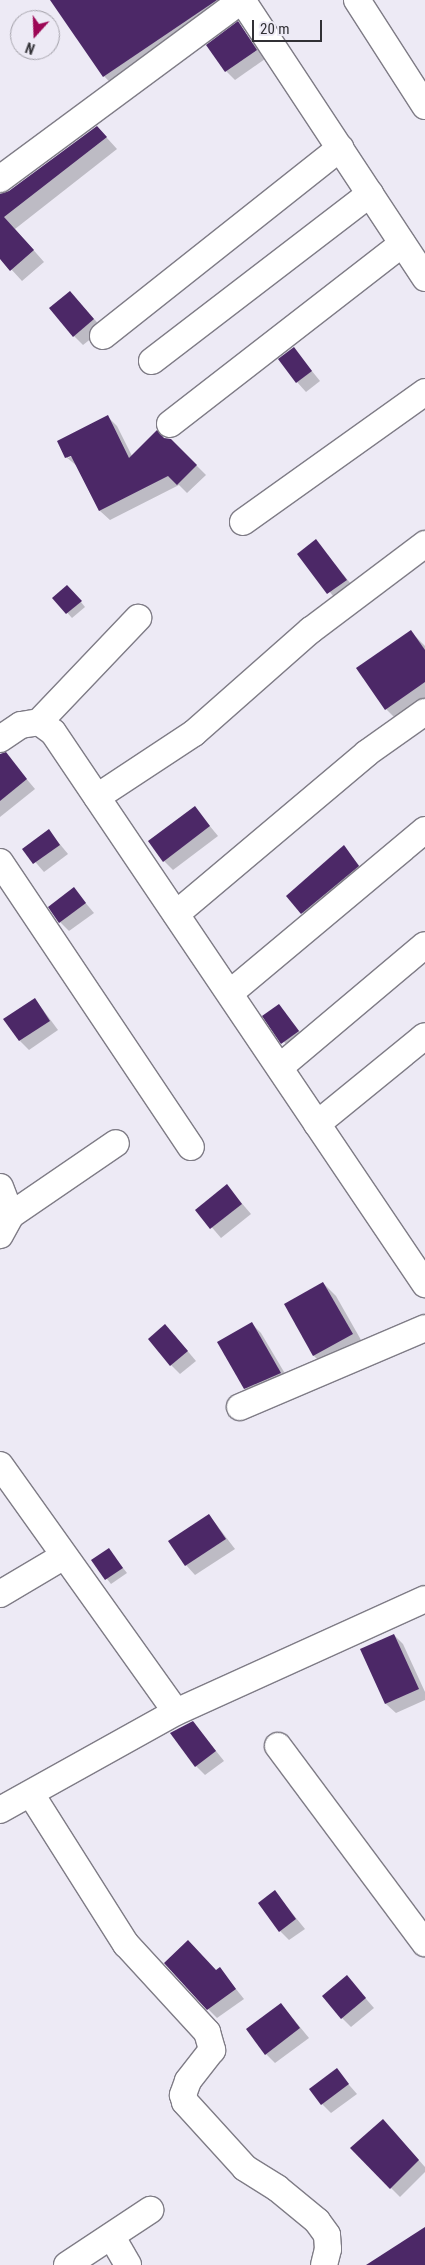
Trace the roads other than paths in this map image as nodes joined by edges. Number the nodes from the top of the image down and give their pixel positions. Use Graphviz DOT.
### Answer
graph roads {
  1 [pos="242,0"];
  2 [pos="358,0"];
  3 [pos="425,106"];
  4 [pos="340,148"];
  5 [pos="0,179"];
  6 [pos="370,194"];
  7 [pos="402,244"];
  8 [pos="425,278"];
  9 [pos="103,336"];
  10 [pos="152,361"];
  11 [pos="425,392"];
  12 [pos="170,424"];
  13 [pos="244,522"];
  14 [pos="425,544"];
  15 [pos="138,618"];
  16 [pos="425,712"];
  17 [pos="39,722"];
  18 [pos="0,739"];
  19 [pos="98,798"];
  20 [pos="425,830"];
  21 [pos="0,862"];
  22 [pos="176,914"];
  23 [pos="425,945"];
  24 [pos="230,993"];
  25 [pos="425,1036"];
  26 [pos="280,1067"];
  27 [pos="318,1124"];
  28 [pos="116,1143"];
  29 [pos="192,1147"];
  30 [pos="0,1187"];
  31 [pos="6,1225"];
  32 [pos="425,1284"];
  33 [pos="425,1328"];
  34 [pos="240,1407"];
  35 [pos="0,1465"];
  36 [pos="64,1556"];
  37 [pos="0,1594"];
  38 [pos="425,1599"];
  39 [pos="176,1712"];
  40 [pos="278,1746"];
  41 [pos="31,1794"];
  42 [pos="0,1810"];
  43 [pos="425,1943"];
  44 [pos="150,2210"];
  45 [pos="112,2237"];
  46 [pos="67,2265"];
  47 [pos="128,2265"];
  48 [pos="324,2265"];
  1 -- 4 [label="street"];
  1 -- 5 [label="street"];
  2 -- 3 [label="street"];
  4 -- 6 [label="street"];
  4 -- 9 [label="street"];
  6 -- 7 [label="street"];
  6 -- 10 [label="street"];
  7 -- 8 [label="street"];
  7 -- 12 [label="street"];
  11 -- 13 [label="street"];
  14 -- 19 [label="street"];
  15 -- 17 [label="street"];
  16 -- 22 [label="street"];
  17 -- 18 [label="street"];
  17 -- 19 [label="street"];
  19 -- 22 [label="street"];
  20 -- 24 [label="street"];
  21 -- 29 [label="street"];
  22 -- 24 [label="street"];
  23 -- 26 [label="street"];
  24 -- 26 [label="street"];
  25 -- 27 [label="street"];
  26 -- 27 [label="street"];
  27 -- 32 [label="street"];
  28 -- 31 [label="street"];
  30 -- 31 [label="street"];
  33 -- 34 [label="street"];
  35 -- 36 [label="street"];
  36 -- 37 [label="street"];
  36 -- 39 [label="street"];
  38 -- 39 [label="street"];
  39 -- 41 [label="street"];
  40 -- 43 [label="street"];
  41 -- 42 [label="street"];
  41 -- 48 [label="street"];
  44 -- 45 [label="street"];
  45 -- 46 [label="street"];
  45 -- 47 [label="street"];
}
